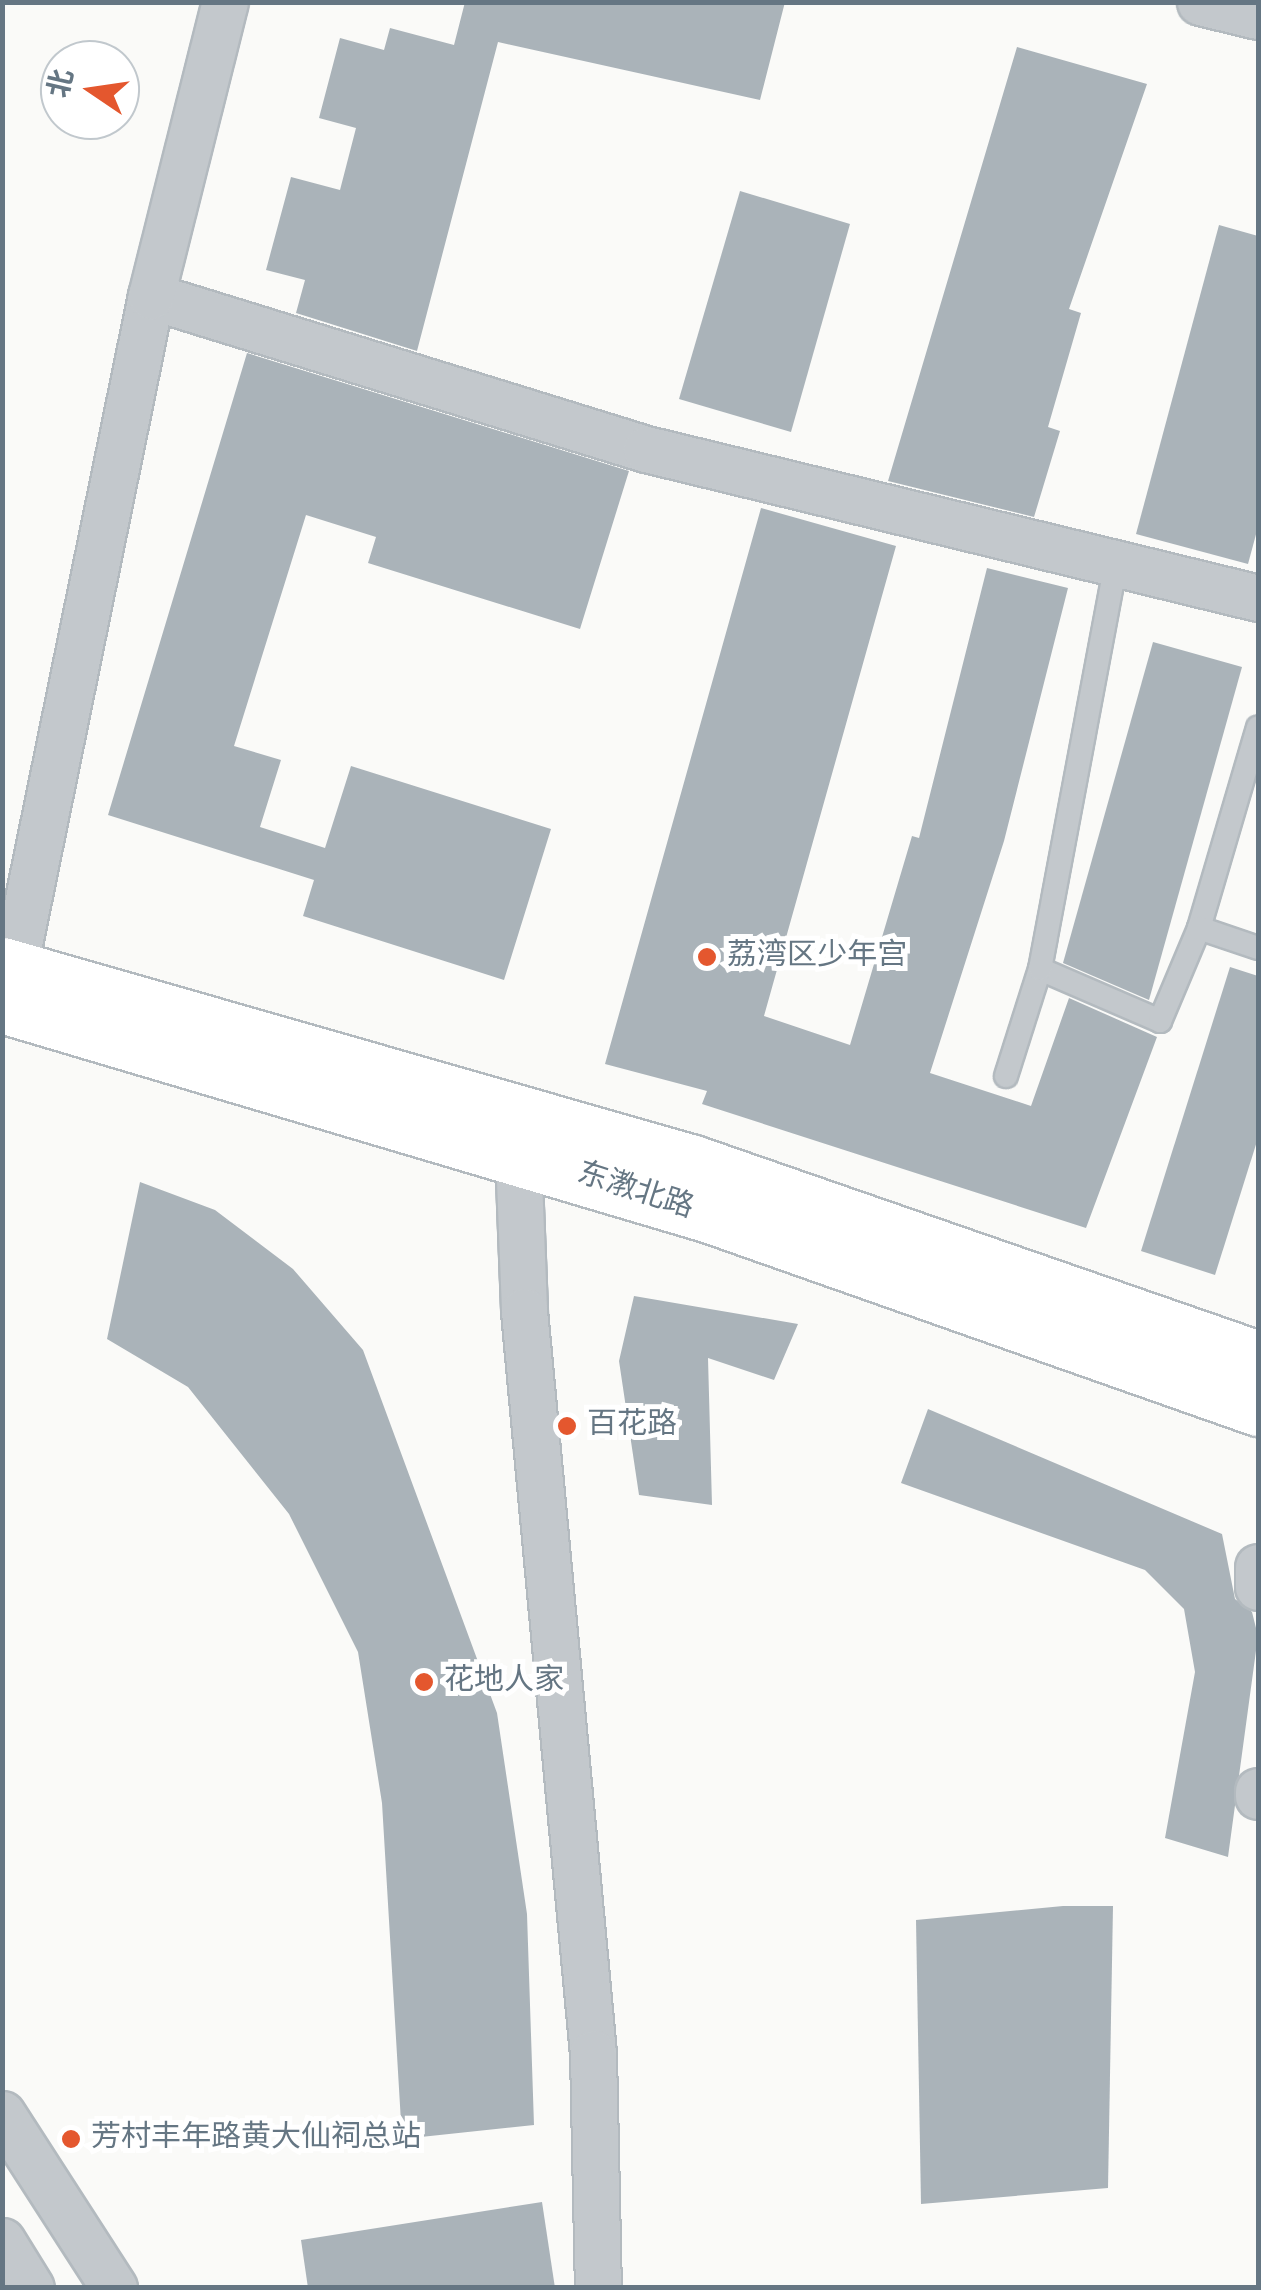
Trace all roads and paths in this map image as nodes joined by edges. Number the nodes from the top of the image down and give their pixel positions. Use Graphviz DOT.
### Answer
graph roads {
  1 [pos="226,2"];
  2 [pos="1200,2"];
  3 [pos="1258,16"];
  4 [pos="151,296"];
  5 [pos="1116,563"];
  6 [pos="1258,598"];
  7 [pos="1258,727"];
  8 [pos="1199,928"];
  9 [pos="1258,948"];
  10 [pos="1040,969"];
  11 [pos="5,980"];
  12 [pos="1006,1076"];
  13 [pos="516,1131"];
  14 [pos="1258,1359"];
  15 [pos="1258,1408"];
  16 [pos="1258,1568"];
  17 [pos="1258,1587"];
  18 [pos="2,2114"];
  19 [pos="2,2241"];
  20 [pos="31,2288"];
  21 [pos="114,2288"];
  22 [pos="598,2288"];
  1 -- 4 [label="street"];
  2 -- 3 [label="street"];
  4 -- 5 [label="street"];
  4 -- 11 [label="street"];
  5 -- 6 [label="street"];
  5 -- 10 [label="lane"];
  7 -- 8 [label="lane"];
  8 -- 9 [label="lane"];
  8 -- 10 [label="lane"];
  10 -- 12 [label="lane"];
  11 -- 13 [label="main road, 东漖北路"];
  13 -- 14 [label="main road, 东漖北路"];
  13 -- 15 [label="main road, 东漖北路"];
  13 -- 22 [label="street"];
  16 -- 17 [label="street"];
  18 -- 21 [label="street"];
  19 -- 20 [label="street"];
}
